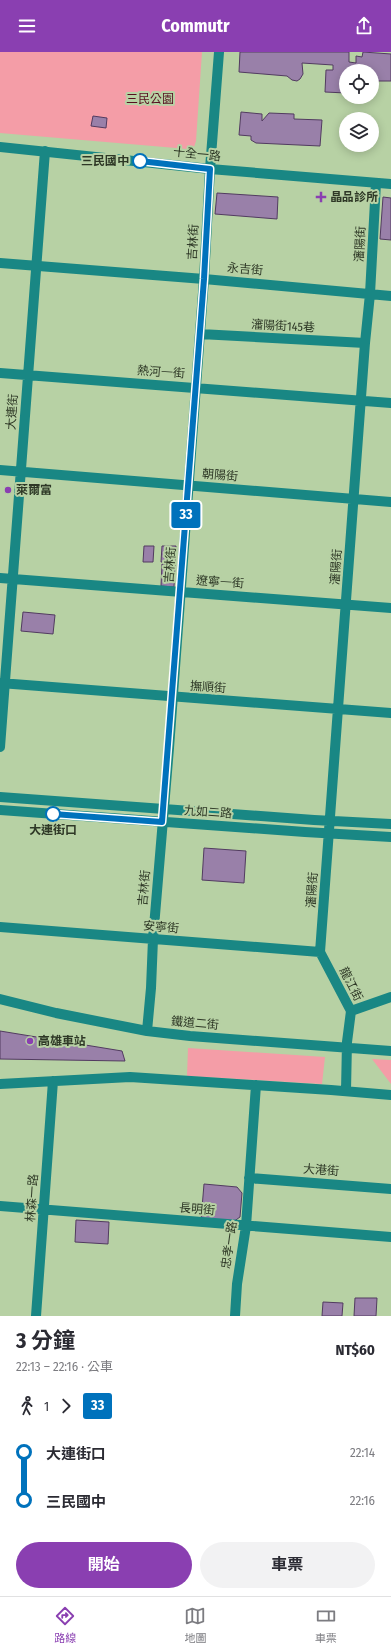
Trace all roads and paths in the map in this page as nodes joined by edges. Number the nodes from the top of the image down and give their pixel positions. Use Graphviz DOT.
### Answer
graph roads {
  1 [pos="219,52"];
  2 [pos="0,147"];
  3 [pos="46,151"];
  4 [pos="210,169"];
  5 [pos="376,183"];
  6 [pos="391,184"];
  7 [pos="0,263"];
  8 [pos="37,266"];
  9 [pos="204,279"];
  10 [pos="370,294"];
  11 [pos="391,296"];
  12 [pos="200,334"];
  13 [pos="365,344"];
  14 [pos="0,373"];
  15 [pos="28,375"];
  16 [pos="196,388"];
  17 [pos="360,401"];
  18 [pos="391,403"];
  19 [pos="0,470"];
  20 [pos="21,472"];
  21 [pos="189,485"];
  22 [pos="353,498"];
  23 [pos="391,502"];
  24 [pos="0,578"];
  25 [pos="13,579"];
  26 [pos="181,592"];
  27 [pos="346,605"];
  28 [pos="391,608"];
  29 [pos="2,683"];
  30 [pos="173,697"];
  31 [pos="338,710"];
  32 [pos="391,713"];
  33 [pos="0,747"];
  34 [pos="0,797"];
  35 [pos="163,809"];
  36 [pos="0,810"];
  37 [pos="330,821"];
  38 [pos="162,822"];
  39 [pos="391,824"];
  40 [pos="329,833"];
  41 [pos="391,837"];
  42 [pos="0,927"];
  43 [pos="153,939"];
  44 [pos="320,952"];
  45 [pos="391,997"];
  46 [pos="0,999"];
  47 [pos="350,1011"];
  48 [pos="147,1031"];
  49 [pos="347,1048"];
  50 [pos="391,1051"];
  51 [pos="53,1081"];
  52 [pos="0,1084"];
  53 [pos="256,1086"];
  54 [pos="346,1091"];
  55 [pos="391,1095"];
  56 [pos="249,1178"];
  57 [pos="391,1189"];
  58 [pos="0,1206"];
  59 [pos="44,1209"];
  60 [pos="246,1226"];
  61 [pos="391,1237"];
  62 [pos="36,1316"];
  63 [pos="235,1316"];
  1 -- 4 [label="street, 吉林街"];
  2 -- 3 [label="street, 十全一路"];
  3 -- 4 [label="street, 十全一路"];
  3 -- 8 [label="street, 大連街"];
  4 -- 5 [label="street, 十全一路"];
  4 -- 9 [label="street, 吉林街"];
  5 -- 6 [label="street, 十全一路"];
  5 -- 10 [label="street, 瀋陽街"];
  7 -- 8 [label="street, 永吉街"];
  8 -- 9 [label="street, 永吉街"];
  8 -- 15 [label="street, 大連街"];
  9 -- 10 [label="street, 永吉街"];
  9 -- 12 [label="street, 吉林街"];
  10 -- 11 [label="street, 永吉街"];
  10 -- 13 [label="street, 瀋陽街"];
  12 -- 13 [label="street, 瀋陽街145巷"];
  12 -- 16 [label="street, 吉林街"];
  13 -- 17 [label="street, 瀋陽街"];
  14 -- 15 [label="street, 熱河一街"];
  15 -- 16 [label="street, 熱河一街"];
  15 -- 20 [label="street, 大連街"];
  16 -- 17 [label="street, 熱河一街"];
  16 -- 21 [label="street, 吉林街"];
  17 -- 18 [label="street, 熱河一街"];
  17 -- 22 [label="street, 瀋陽街"];
  19 -- 20 [label="street, 朝陽街"];
  20 -- 21 [label="street, 朝陽街"];
  20 -- 25 [label="street, 大連街"];
  21 -- 22 [label="street, 朝陽街"];
  21 -- 26 [label="street, 吉林街"];
  22 -- 23 [label="street, 朝陽街"];
  22 -- 27 [label="street, 瀋陽街"];
  24 -- 25 [label="street, 遼寧一街"];
  25 -- 26 [label="street, 遼寧一街"];
  25 -- 29 [label="street, 大連街"];
  26 -- 27 [label="street, 遼寧一街"];
  26 -- 30 [label="street, 吉林街"];
  27 -- 28 [label="street, 遼寧一街"];
  27 -- 31 [label="street, 瀋陽街"];
  29 -- 30 [label="street, 撫順街"];
  29 -- 33 [label="street, 大連街"];
  30 -- 31 [label="street, 撫順街"];
  30 -- 35 [label="street, 吉林街"];
  31 -- 32 [label="street, 撫順街"];
  31 -- 37 [label="street, 瀋陽街"];
  34 -- 35 [label="street, 九如二路"];
  35 -- 37 [label="street, 九如二路"];
  35 -- 38 [label="street, 吉林街"];
  36 -- 38 [label="street, 九如二路"];
  37 -- 39 [label="street, 九如二路"];
  37 -- 40 [label="street, 瀋陽街"];
  38 -- 40 [label="street, 九如二路"];
  38 -- 43 [label="street, 吉林街"];
  40 -- 41 [label="street, 九如二路"];
  40 -- 44 [label="street, 瀋陽街"];
  42 -- 43 [label="street, 安寧街"];
  43 -- 44 [label="street, 安寧街"];
  43 -- 48 [label="street, 吉林街"];
  44 -- 47 [label="street, 龍江街"];
  45 -- 47 [label="street, 龍江街"];
  46 -- 48 [label="street, 鐵道二街"];
  47 -- 49 [label="street"];
  48 -- 49 [label="street, 鐵道二街"];
  49 -- 50 [label="street, 鐵道二街"];
  49 -- 54 [label="street"];
  51 -- 52 [label="street"];
  51 -- 53 [label="street"];
  51 -- 59 [label="street, 林森一路"];
  53 -- 54 [label="street"];
  53 -- 56 [label="street, 忠孝一路"];
  54 -- 55 [label="street"];
  56 -- 57 [label="street, 大港街"];
  56 -- 60 [label="street, 忠孝一路"];
  58 -- 59 [label="street, 長明街"];
  59 -- 60 [label="street, 長明街"];
  59 -- 62 [label="street, 林森一路"];
  60 -- 61 [label="street, 長明街"];
  60 -- 63 [label="street, 忠孝一路"];
}
